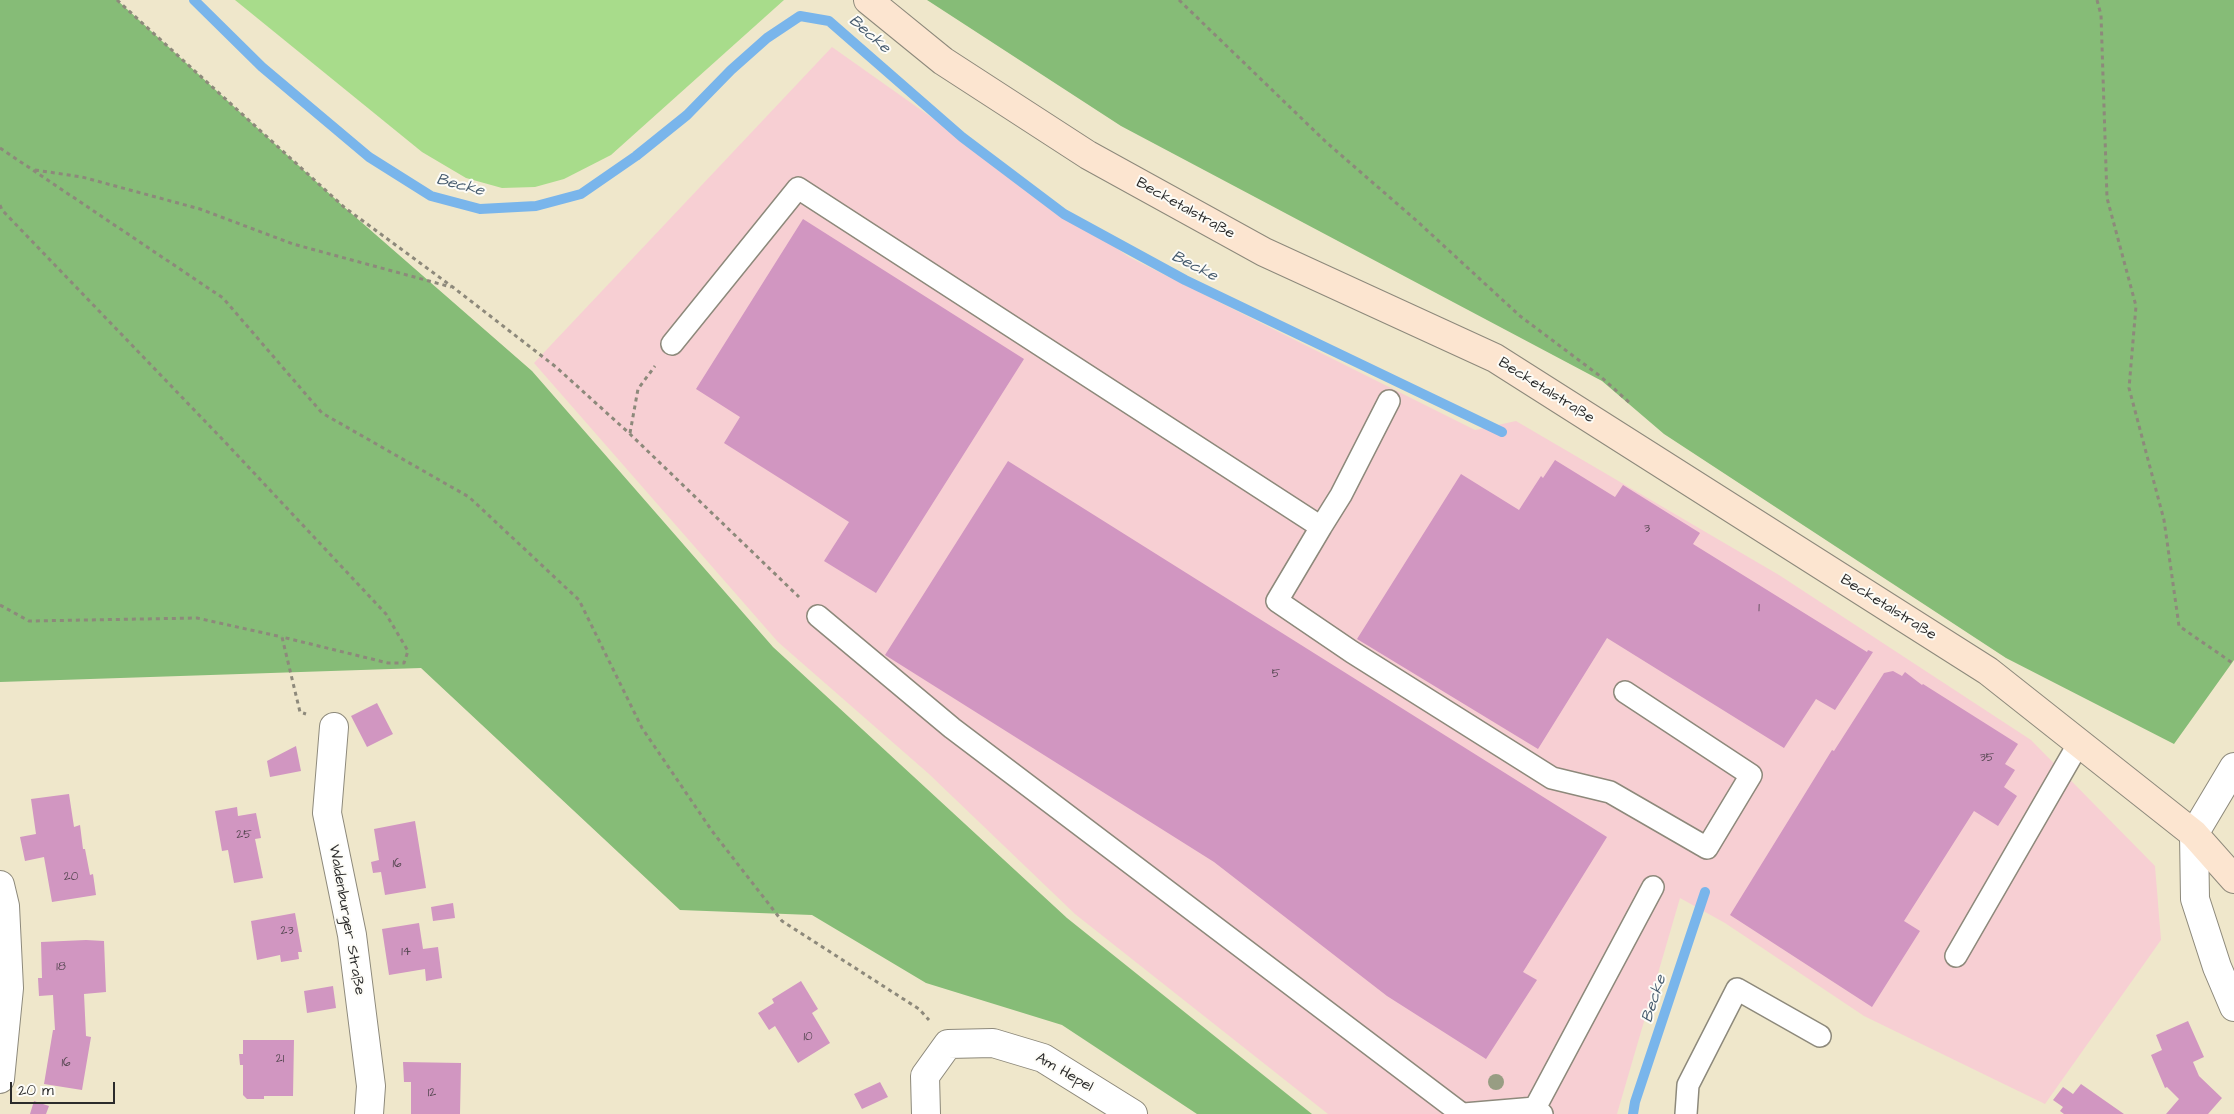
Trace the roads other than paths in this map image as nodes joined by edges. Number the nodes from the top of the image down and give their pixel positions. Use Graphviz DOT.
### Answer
graph roads {
  1 [pos="868,0"];
  2 [pos="672,344"];
  3 [pos="1389,401"];
  4 [pos="1321,527"];
  5 [pos="818,616"];
  6 [pos="1624,692"];
  7 [pos="334,726"];
  8 [pos="2079,742"];
  9 [pos="2234,767"];
  10 [pos="2194,834"];
  11 [pos="2234,879"];
  12 [pos="0,885"];
  13 [pos="1653,888"];
  14 [pos="1956,956"];
  15 [pos="2234,1007"];
  16 [pos="1820,1036"];
  17 [pos="0,1079"];
  18 [pos="1539,1111"];
  19 [pos="369,1114"];
  20 [pos="926,1114"];
  21 [pos="1133,1114"];
  22 [pos="1463,1114"];
  23 [pos="1686,1114"];
  1 -- 8 [label="main road, Becketalstraße"];
  2 -- 4 [label="lane"];
  3 -- 4 [label="lane"];
  4 -- 6 [label="lane"];
  5 -- 22 [label="lane"];
  7 -- 19 [label="street, Waldenburger Straße"];
  8 -- 10 [label="main road, Becketalstraße"];
  8 -- 14 [label="lane"];
  9 -- 10 [label="street"];
  10 -- 11 [label="main road, Becketalstraße"];
  10 -- 15 [label="street"];
  12 -- 17 [label="street"];
  13 -- 18 [label="lane"];
  16 -- 23 [label="lane"];
  18 -- 22 [label="lane"];
  20 -- 21 [label="street, Am Hepel"];
}
